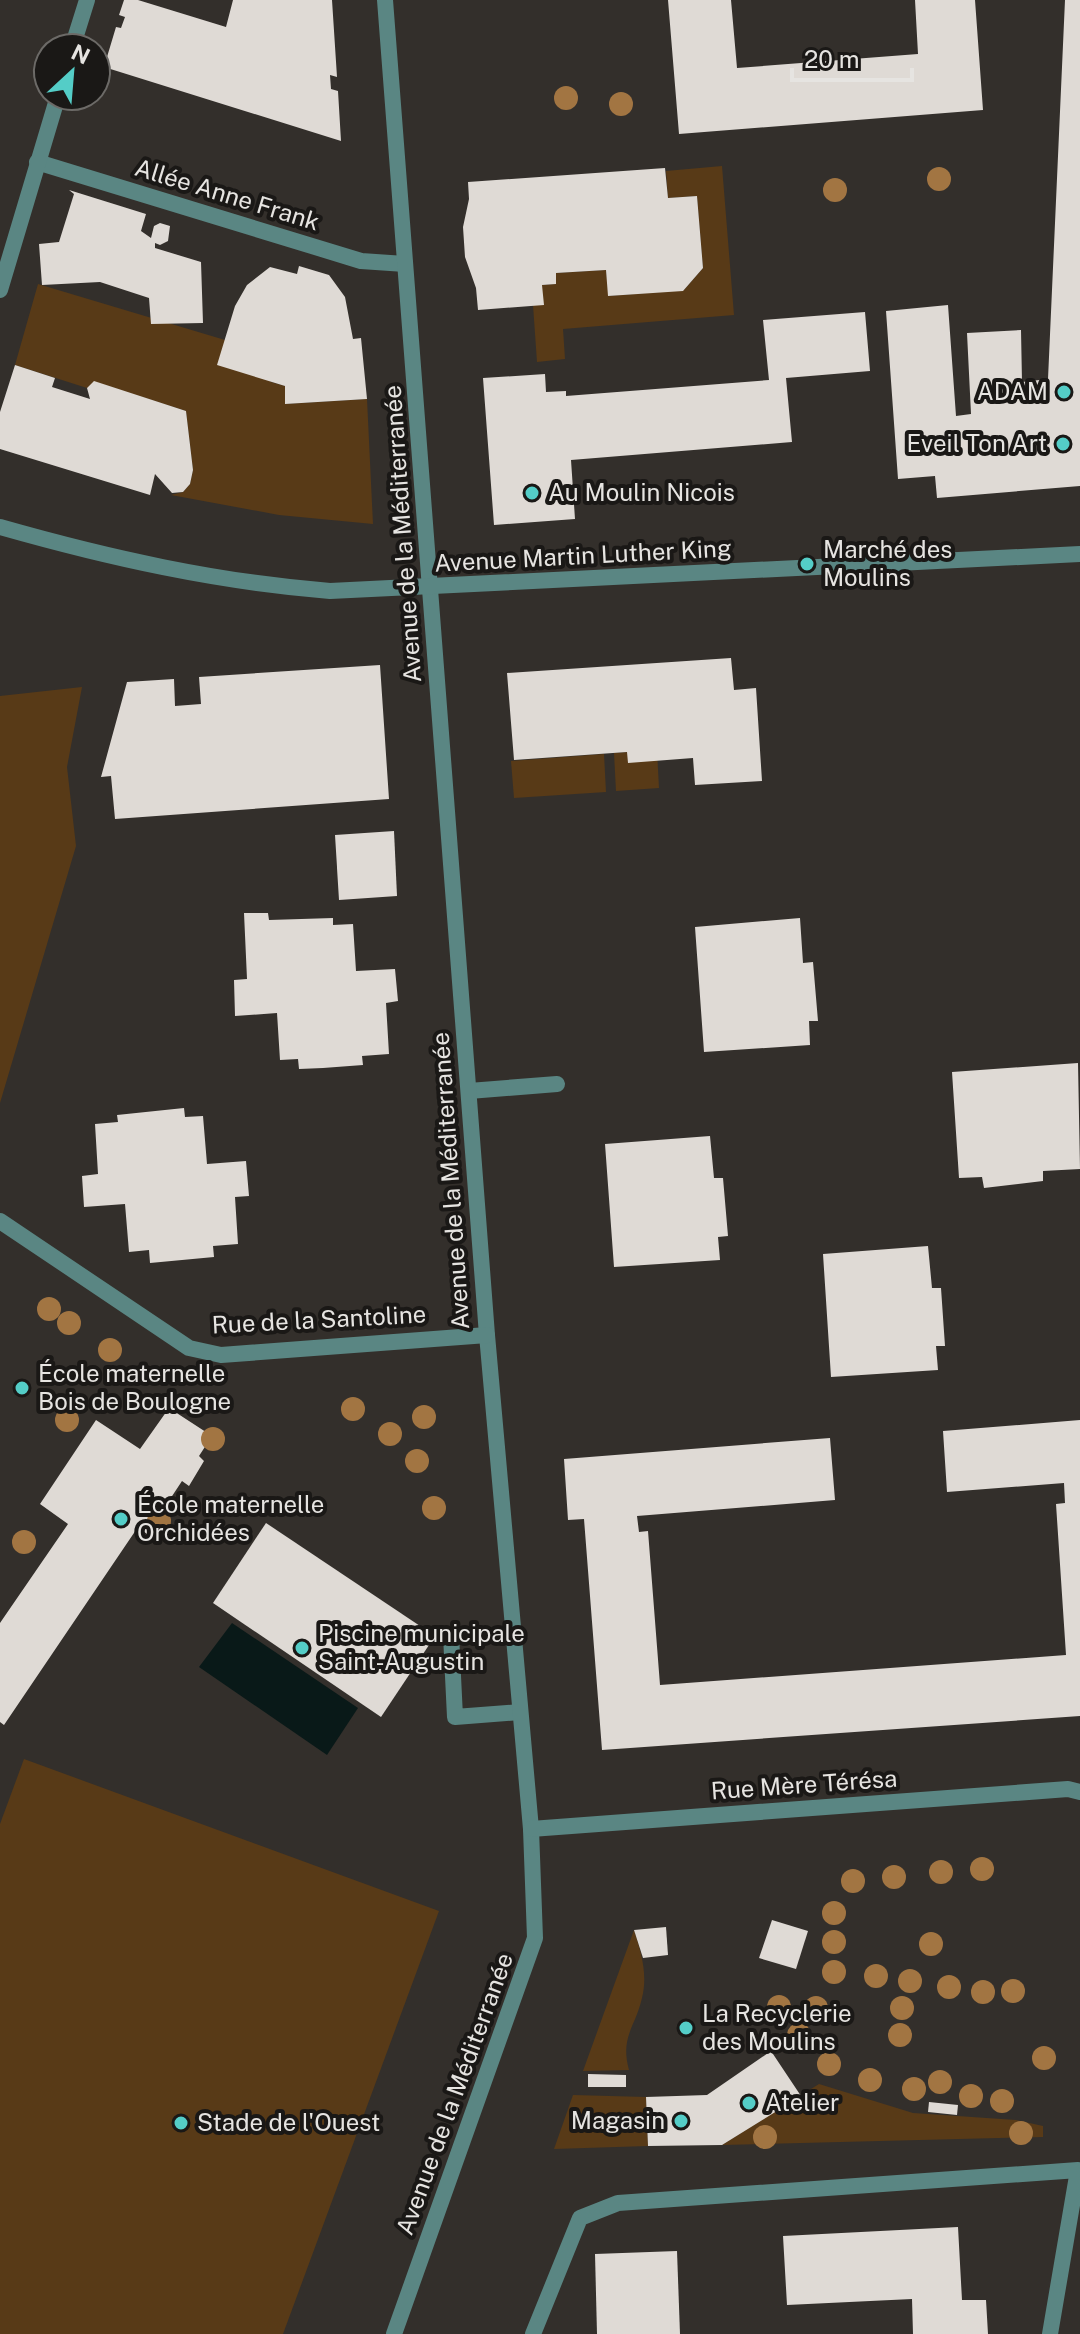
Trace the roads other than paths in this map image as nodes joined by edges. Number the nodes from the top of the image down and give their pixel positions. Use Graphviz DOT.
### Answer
graph roads {
  1 [pos="87,0"];
  2 [pos="385,0"];
  3 [pos="77,32"];
  4 [pos="53,112"];
  5 [pos="37,162"];
  6 [pos="405,264"];
  7 [pos="0,290"];
  8 [pos="0,527"];
  9 [pos="1080,554"];
  10 [pos="431,589"];
  11 [pos="557,1084"];
  12 [pos="469,1091"];
  13 [pos="0,1221"];
  14 [pos="487,1335"];
  15 [pos="451,1635"];
  16 [pos="520,1712"];
  17 [pos="1080,1792"];
  18 [pos="531,1829"];
  19 [pos="394,2334"];
  20 [pos="533,2334"];
  21 [pos="1050,2334"];
  1 -- 3 [label="street"];
  2 -- 6 [label="street, Avenue de la Méditerranée"];
  4 -- 5 [label="street"];
  5 -- 6 [label="street, Allée Anne Frank"];
  5 -- 7 [label="street"];
  6 -- 10 [label="street, Avenue de la Méditerranée"];
  8 -- 10 [label="street, Avenue Martin Luther King"];
  9 -- 10 [label="street, Avenue Martin Luther King"];
  10 -- 12 [label="street, Avenue de la Méditerranée"];
  11 -- 12 [label="street"];
  12 -- 14 [label="street, Avenue de la Méditerranée"];
  13 -- 14 [label="street, Rue de la Santoline"];
  14 -- 16 [label="street, Avenue de la Méditerranée"];
  15 -- 16 [label="street"];
  16 -- 18 [label="street, Avenue de la Méditerranée"];
  17 -- 18 [label="street, Rue Mère Térésa"];
  18 -- 19 [label="street, Avenue de la Méditerranée"];
  20 -- 21 [label="street"];
}
